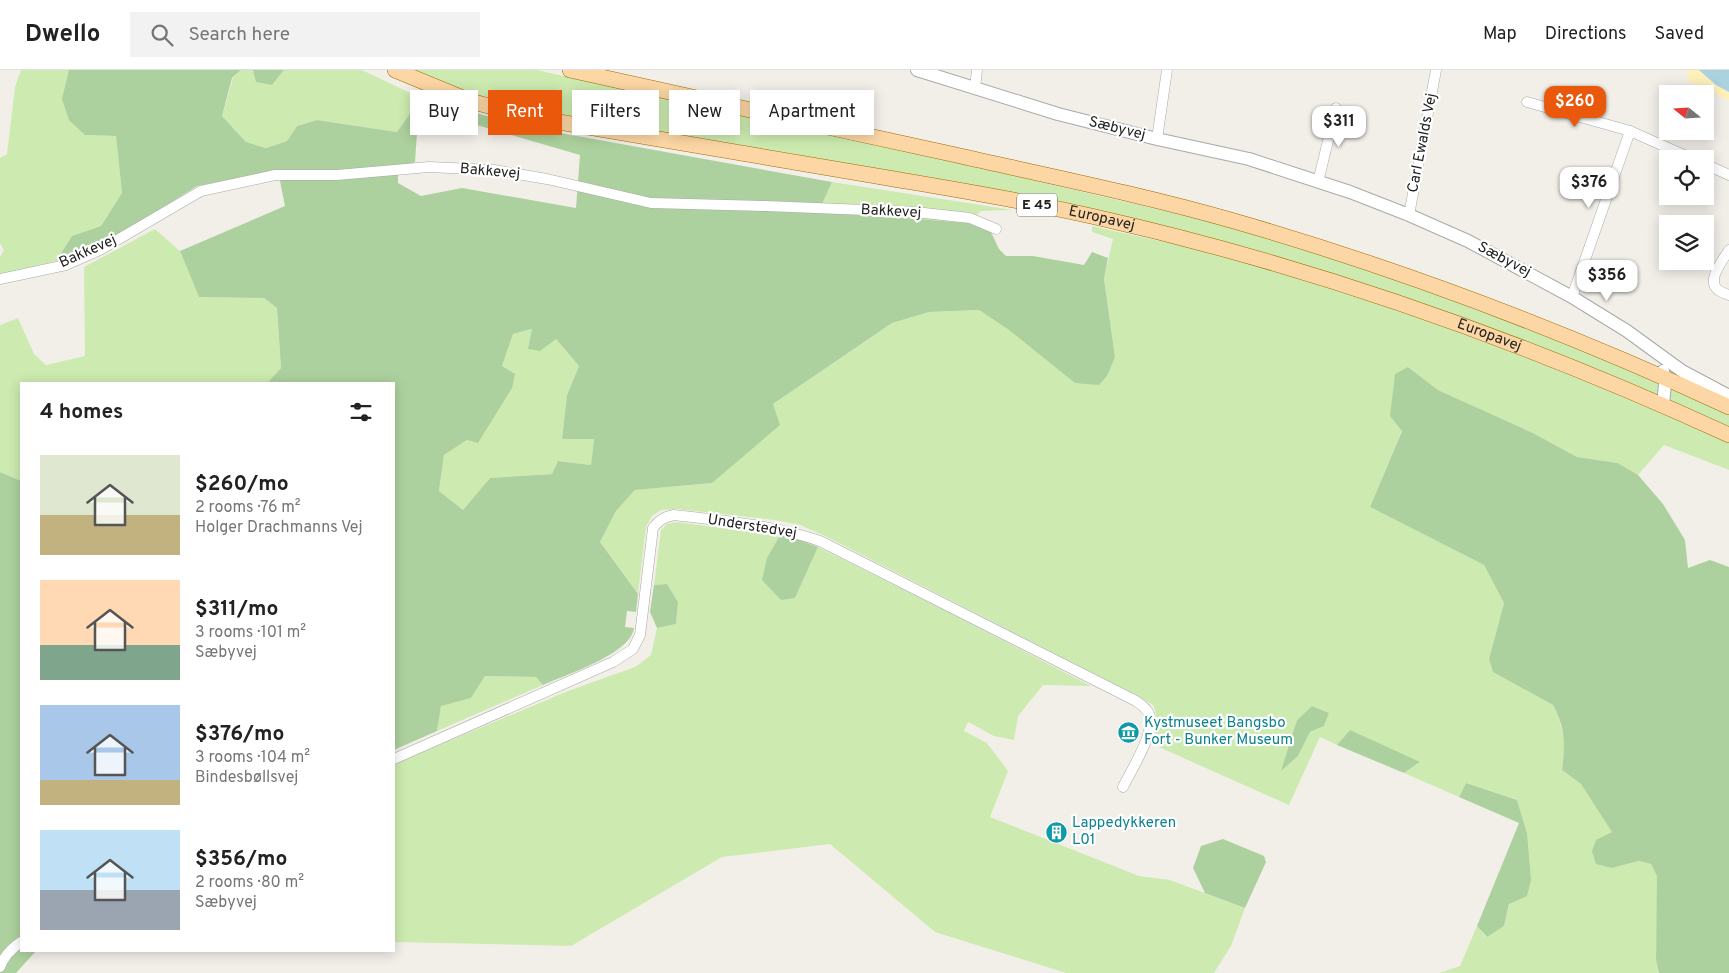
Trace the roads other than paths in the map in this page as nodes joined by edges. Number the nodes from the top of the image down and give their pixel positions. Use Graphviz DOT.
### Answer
graph roads {
  1 [pos="395,70"];
  2 [pos="570,70"];
  3 [pos="917,70"];
  4 [pos="977,70"];
  5 [pos="1167,70"];
  6 [pos="1436,70"];
  7 [pos="975,88"];
  8 [pos="1528,102"];
  9 [pos="1336,108"];
  10 [pos="1630,130"];
  11 [pos="1157,139"];
  12 [pos="1673,150"];
  13 [pos="1714,168"];
  14 [pos="1729,175"];
  15 [pos="1318,182"];
  16 [pos="1409,215"];
  17 [pos="996,229"];
  18 [pos="1729,250"];
  19 [pos="0,279"];
  20 [pos="1729,295"];
  21 [pos="1572,296"];
  22 [pos="1626,331"];
  23 [pos="1664,377"];
  24 [pos="1729,396"];
  25 [pos="1663,405"];
  26 [pos="1729,407"];
  27 [pos="1729,435"];
  28 [pos="395,759"];
  29 [pos="1122,787"];
  30 [pos="20,943"];
  31 [pos="0,967"];
  1 -- 25 [label="main road, Europavej / E 45"];
  2 -- 23 [label="main road, Europavej / E 45"];
  3 -- 7 [label="street, Sæbyvej"];
  4 -- 7 [label="street"];
  5 -- 11 [label="street"];
  6 -- 16 [label="street, Carl Ewalds Vej"];
  7 -- 11 [label="street, Sæbyvej"];
  8 -- 10 [label="street"];
  9 -- 15 [label="street"];
  10 -- 12 [label="street"];
  10 -- 21 [label="street"];
  11 -- 15 [label="street, Sæbyvej"];
  13 -- 14 [label="street"];
  15 -- 16 [label="street, Sæbyvej"];
  16 -- 21 [label="street, Sæbyvej"];
  17 -- 19 [label="street, Bakkevej"];
  18 -- 20 [label="street"];
  21 -- 22 [label="street, Sæbyvej"];
  22 -- 23 [label="street, Sæbyvej"];
  22 -- 24 [label="street, Sæbyvej"];
  23 -- 25 [label="street, Sæbyvej"];
  23 -- 26 [label="main road, Europavej / E 45"];
  25 -- 27 [label="main road, Europavej / E 45"];
  28 -- 29 [label="street, Understedvej"];
  30 -- 31 [label="street"];
}
